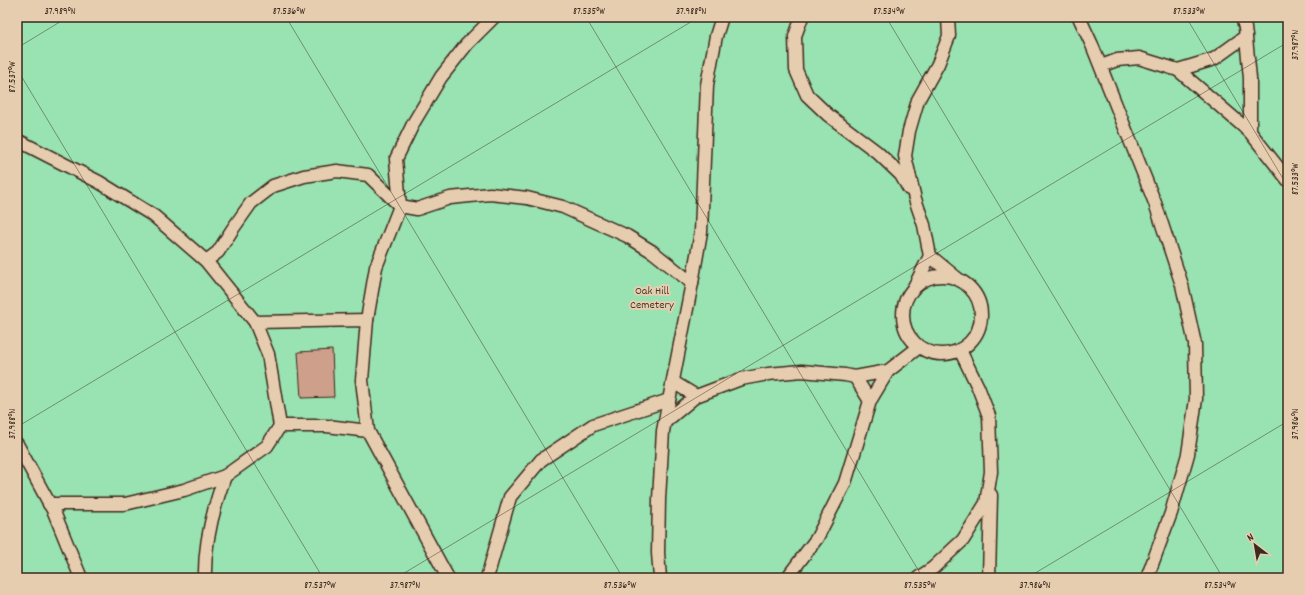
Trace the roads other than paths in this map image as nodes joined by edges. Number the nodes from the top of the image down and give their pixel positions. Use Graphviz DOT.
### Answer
graph roads {
  1 [pos="494,17"];
  2 [pos="722,17"];
  3 [pos="802,17"];
  4 [pos="948,17"];
  5 [pos="1079,17"];
  6 [pos="1242,17"];
  7 [pos="1246,36"];
  8 [pos="1101,66"];
  9 [pos="1178,70"];
  10 [pos="1250,132"];
  11 [pos="17,140"];
  12 [pos="1288,180"];
  13 [pos="915,199"];
  14 [pos="400,206"];
  15 [pos="930,256"];
  16 [pos="206,262"];
  17 [pos="961,281"];
  18 [pos="692,283"];
  19 [pos="912,291"];
  20 [pos="367,320"];
  21 [pos="255,322"];
  22 [pos="919,347"];
  23 [pos="960,350"];
  24 [pos="888,371"];
  25 [pos="855,378"];
  26 [pos="672,382"];
  27 [pos="696,396"];
  28 [pos="669,400"];
  29 [pos="870,401"];
  30 [pos="665,422"];
  31 [pos="280,426"];
  32 [pos="368,431"];
  33 [pos="17,444"];
  34 [pos="991,472"];
  35 [pos="225,476"];
  36 [pos="49,504"];
  37 [pos="81,578"];
  38 [pos="205,578"];
  39 [pos="448,578"];
  40 [pos="487,578"];
  41 [pos="660,578"];
  42 [pos="787,578"];
  43 [pos="918,578"];
  44 [pos="989,578"];
  45 [pos="1147,578"];
  1 -- 14 [label="lane"];
  2 -- 18 [label="lane"];
  3 -- 13 [label="lane"];
  4 -- 13 [label="lane"];
  5 -- 8 [label="lane"];
  6 -- 7 [label="lane"];
  7 -- 9 [label="lane"];
  7 -- 10 [label="lane"];
  8 -- 9 [label="lane"];
  8 -- 45 [label="lane"];
  9 -- 10 [label="lane"];
  10 -- 12 [label="lane"];
  11 -- 16 [label="lane"];
  13 -- 15 [label="lane"];
  14 -- 16 [label="lane"];
  14 -- 18 [label="lane"];
  14 -- 20 [label="lane"];
  15 -- 17 [label="lane"];
  15 -- 19 [label="lane"];
  16 -- 21 [label="lane"];
  17 -- 19 [label="lane"];
  17 -- 23 [label="lane"];
  18 -- 26 [label="lane"];
  19 -- 22 [label="lane"];
  20 -- 21 [label="lane"];
  20 -- 32 [label="lane"];
  21 -- 31 [label="lane"];
  22 -- 23 [label="lane"];
  22 -- 24 [label="lane"];
  23 -- 34 [label="lane"];
  24 -- 25 [label="lane"];
  24 -- 29 [label="lane"];
  25 -- 27 [label="lane"];
  25 -- 29 [label="lane"];
  26 -- 27 [label="lane"];
  26 -- 28 [label="lane"];
  27 -- 30 [label="lane"];
  28 -- 30 [label="lane"];
  28 -- 40 [label="lane"];
  29 -- 42 [label="lane"];
  30 -- 41 [label="lane"];
  31 -- 32 [label="lane"];
  31 -- 35 [label="lane"];
  32 -- 39 [label="lane"];
  33 -- 36 [label="lane"];
  34 -- 43 [label="lane"];
  34 -- 44 [label="lane"];
  35 -- 36 [label="lane"];
  35 -- 38 [label="lane"];
  36 -- 37 [label="lane"];
}
